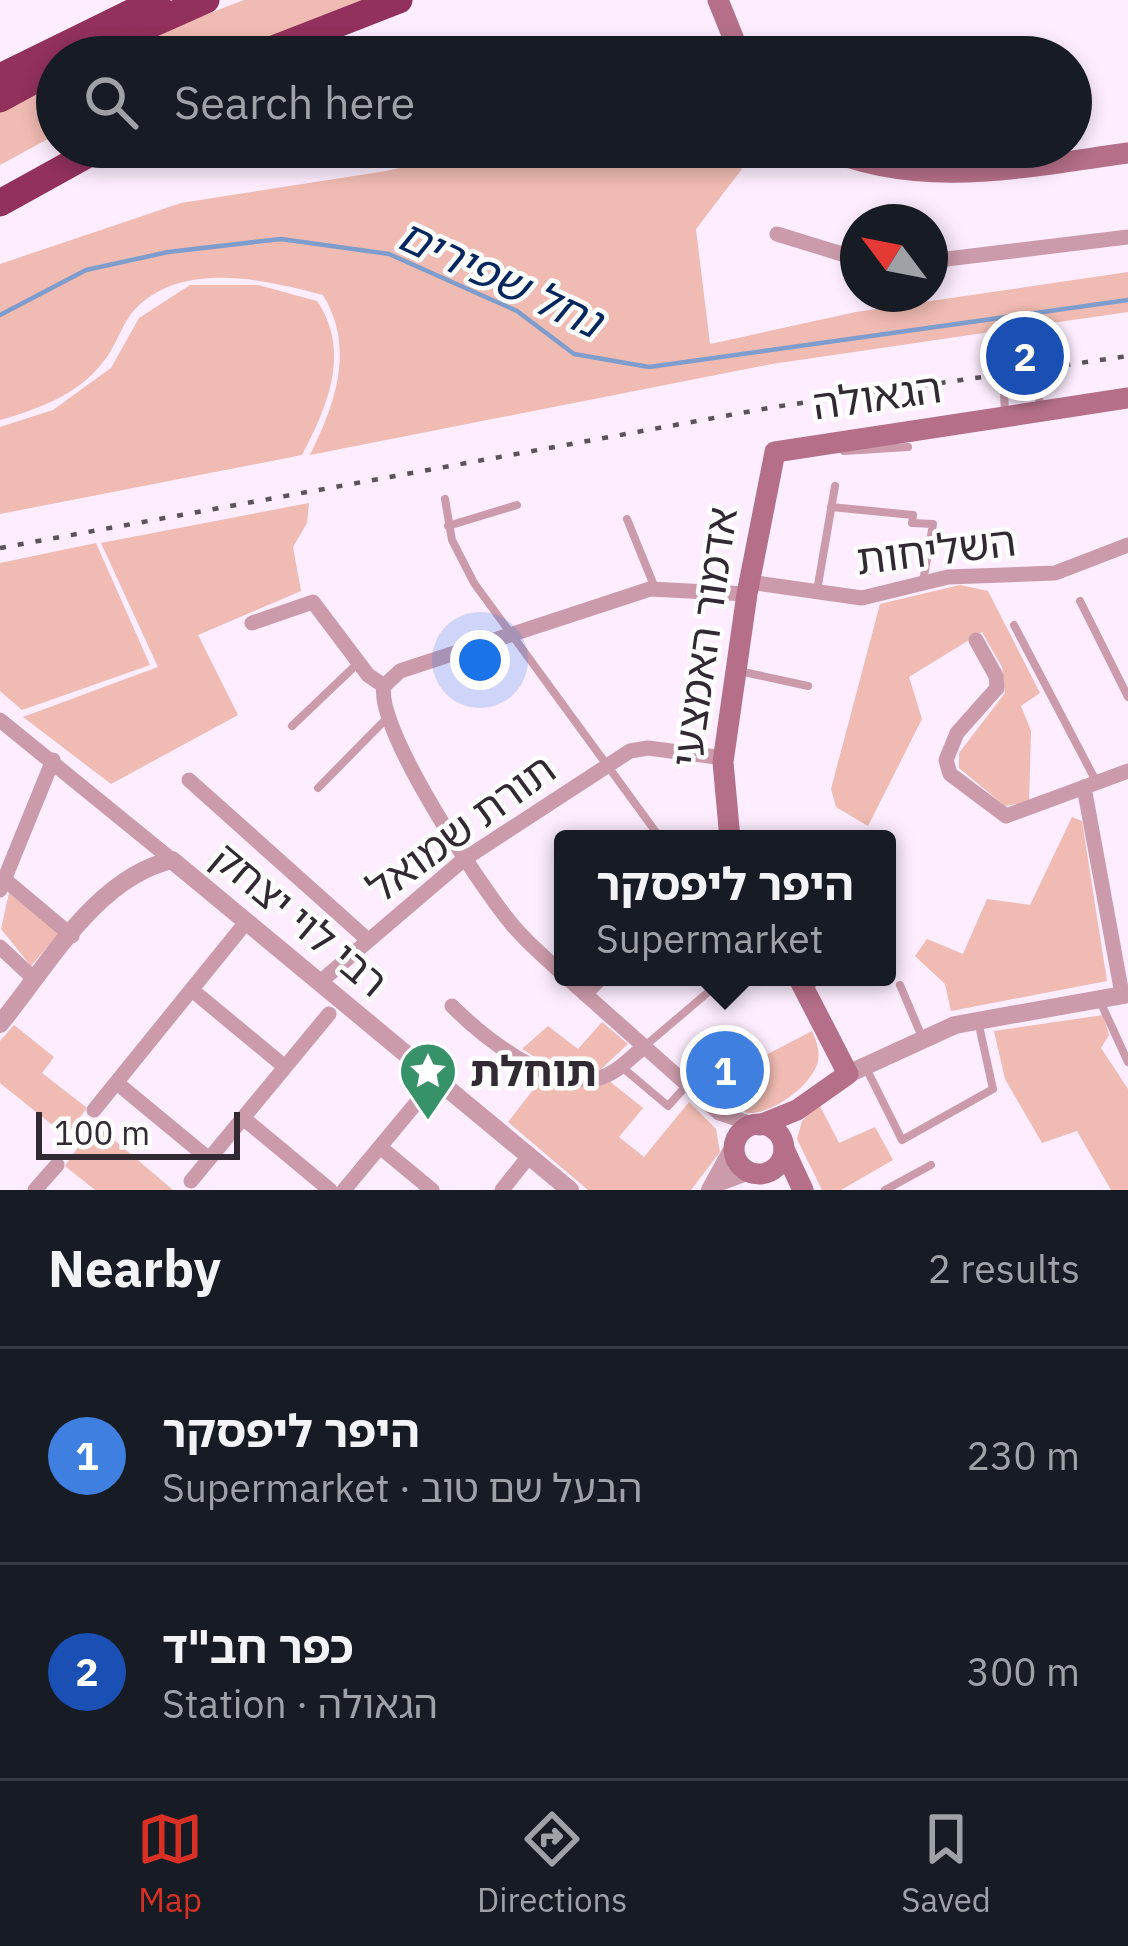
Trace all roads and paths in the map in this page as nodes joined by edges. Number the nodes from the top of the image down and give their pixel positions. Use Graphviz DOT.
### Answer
graph roads {
  1 [pos="158,0"];
  2 [pos="206,0"];
  3 [pos="399,0"];
  4 [pos="424,0"];
  5 [pos="718,0"];
  6 [pos="84,36"];
  7 [pos="125,36"];
  8 [pos="307,36"];
  9 [pos="339,36"];
  10 [pos="733,36"];
  11 [pos="36,59"];
  12 [pos="0,77"];
  13 [pos="36,79"];
  14 [pos="0,99"];
  15 [pos="1128,154"];
  16 [pos="1092,158"];
  17 [pos="36,162"];
  18 [pos="63,168"];
  19 [pos="892,168"];
  20 [pos="1003,168"];
  21 [pos="0,181"];
  22 [pos="0,203"];
  23 [pos="777,234"];
  24 [pos="1128,237"];
  25 [pos="840,253"];
  26 [pos="948,259"];
  27 [pos="1128,398"];
  28 [pos="1042,412"];
  29 [pos="1005,417"];
  30 [pos="842,440"];
  31 [pos="908,447"];
  32 [pos="779,450"];
  33 [pos="835,486"];
  34 [pos="445,499"];
  35 [pos="517,506"];
  36 [pos="831,508"];
  37 [pos="627,519"];
  38 [pos="448,526"];
  39 [pos="1128,545"];
  40 [pos="923,584"];
  41 [pos="655,588"];
  42 [pos="748,588"];
  43 [pos="816,593"];
  44 [pos="1080,601"];
  45 [pos="252,623"];
  46 [pos="1014,625"];
  47 [pos="510,636"];
  48 [pos="976,640"];
  49 [pos="358,663"];
  50 [pos="736,670"];
  51 [pos="384,686"];
  52 [pos="808,686"];
  53 [pos="1128,698"];
  54 [pos="387,718"];
  55 [pos="0,720"];
  56 [pos="292,726"];
  57 [pos="724,758"];
  58 [pos="53,760"];
  59 [pos="609,766"];
  60 [pos="1128,771"];
  61 [pos="188,780"];
  62 [pos="1090,785"];
  63 [pos="319,788"];
  64 [pos="655,830"];
  65 [pos="728,830"];
  66 [pos="22,835"];
  67 [pos="0,839"];
  68 [pos="172,860"];
  69 [pos="463,860"];
  70 [pos="2,884"];
  71 [pos="247,921"];
  72 [pos="72,936"];
  73 [pos="368,940"];
  74 [pos="0,948"];
  75 [pos="554,965"];
  76 [pos="30,975"];
  77 [pos="320,982"];
  78 [pos="900,985"];
  79 [pos="576,986"];
  80 [pos="593,986"];
  81 [pos="708,986"];
  82 [pos="810,986"];
  83 [pos="192,990"];
  84 [pos="585,994"];
  85 [pos="1125,994"];
  86 [pos="1098,997"];
  87 [pos="452,1006"];
  88 [pos="328,1015"];
  89 [pos="977,1019"];
  90 [pos="0,1024"];
  91 [pos="922,1037"];
  92 [pos="645,1046"];
  93 [pos="1128,1062"];
  94 [pos="620,1066"];
  95 [pos="285,1067"];
  96 [pos="856,1069"];
  97 [pos="116,1083"];
  98 [pos="688,1084"];
  99 [pos="427,1090"];
  100 [pos="94,1110"];
  101 [pos="797,1111"];
  102 [pos="719,1113"];
  103 [pos="243,1118"];
  104 [pos="758,1125"];
  105 [pos="734,1145"];
  106 [pos="784,1146"];
  107 [pos="380,1148"];
  108 [pos="530,1156"];
  109 [pos="209,1159"];
  110 [pos="57,1165"];
  111 [pos="932,1165"];
  112 [pos="756,1171"];
  113 [pos="911,1176"];
  114 [pos="191,1181"];
  115 [pos="712,1188"];
  116 [pos="35,1190"];
  117 [pos="330,1190"];
  118 [pos="344,1190"];
  119 [pos="432,1190"];
  120 [pos="502,1190"];
  121 [pos="570,1190"];
  122 [pos="803,1190"];
  123 [pos="885,1190"];
  124 [pos="919,1190"];
  1 -- 6 [label="highway"];
  2 -- 7 [label="highway"];
  3 -- 8 [label="highway"];
  4 -- 9 [label="highway"];
  5 -- 10 [label="main road"];
  11 -- 12 [label="highway"];
  13 -- 14 [label="highway"];
  15 -- 16 [label="main road"];
  17 -- 21 [label="highway"];
  18 -- 22 [label="highway"];
  19 -- 20 [label="main road"];
  23 -- 25 [label="street"];
  24 -- 26 [label="street"];
  27 -- 28 [label="main road, הגאולה"];
  28 -- 29 [label="main road, הגאולה"];
  28 -- 29 [label="lane"];
  29 -- 30 [label="main road, הגאולה"];
  30 -- 31 [label="lane"];
  30 -- 32 [label="main road, הגאולה"];
  32 -- 42 [label="main road, אדמור האמצעי"];
  33 -- 36 [label="lane"];
  34 -- 38 [label="lane"];
  35 -- 38 [label="lane"];
  36 -- 40 [label="lane"];
  36 -- 43 [label="lane"];
  37 -- 41 [label="lane"];
  38 -- 47 [label="lane"];
  39 -- 40 [label="street, השליחות"];
  40 -- 43 [label="street, השליחות"];
  41 -- 42 [label="street, השליחות"];
  41 -- 47 [label="street"];
  42 -- 43 [label="street, השליחות"];
  42 -- 50 [label="main road, אדמור האמצעי"];
  44 -- 53 [label="lane"];
  45 -- 49 [label="street"];
  46 -- 62 [label="lane"];
  47 -- 51 [label="street"];
  47 -- 59 [label="lane"];
  48 -- 62 [label="street"];
  49 -- 51 [label="street"];
  49 -- 56 [label="lane"];
  50 -- 52 [label="lane"];
  50 -- 57 [label="main road, אדמור האמצעי"];
  51 -- 54 [label="street"];
  54 -- 63 [label="lane"];
  54 -- 69 [label="street"];
  55 -- 58 [label="street"];
  57 -- 59 [label="street, תורת שמואל"];
  57 -- 65 [label="main road, אדמור האמצעי"];
  58 -- 66 [label="street"];
  58 -- 68 [label="street"];
  59 -- 64 [label="lane"];
  59 -- 69 [label="street, תורת שמואל"];
  60 -- 62 [label="street"];
  61 -- 73 [label="street"];
  62 -- 85 [label="street"];
  66 -- 67 [label="street"];
  66 -- 70 [label="street"];
  68 -- 71 [label="street, רבי לוי יצחק"];
  68 -- 72 [label="street, רבי לוי יצחק"];
  69 -- 73 [label="street, תורת שמואל"];
  69 -- 75 [label="street"];
  70 -- 72 [label="street"];
  71 -- 77 [label="street, רבי לוי יצחק"];
  71 -- 83 [label="street"];
  72 -- 90 [label="street, רבי לוי יצחק"];
  73 -- 77 [label="street, תורת שמואל"];
  74 -- 76 [label="street"];
  77 -- 108 [label="street, רבי לוי יצחק"];
  78 -- 91 [label="lane"];
  79 -- 84 [label="street"];
  80 -- 84 [label="street"];
  81 -- 92 [label="lane"];
  82 -- 96 [label="main road"];
  83 -- 95 [label="street"];
  83 -- 97 [label="street"];
  84 -- 92 [label="street"];
  85 -- 86 [label="street"];
  86 -- 89 [label="street"];
  86 -- 93 [label="lane"];
  87 -- 94 [label="street"];
  88 -- 95 [label="street"];
  89 -- 91 [label="street"];
  89 -- 96 [label="lane"];
  91 -- 96 [label="street"];
  92 -- 94 [label="street"];
  92 -- 98 [label="street"];
  94 -- 98 [label="lane"];
  95 -- 103 [label="street"];
  96 -- 101 [label="main road"];
  97 -- 100 [label="street"];
  97 -- 109 [label="street"];
  98 -- 102 [label="street"];
  99 -- 107 [label="street"];
  101 -- 104 [label="main road"];
  101 -- 106 [label="main road"];
  102 -- 104 [label="street"];
  102 -- 105 [label="street"];
  103 -- 109 [label="street"];
  103 -- 117 [label="street"];
  104 -- 105 [label="main road"];
  104 -- 106 [label="main road"];
  105 -- 112 [label="main road"];
  105 -- 115 [label="street"];
  106 -- 112 [label="main road"];
  106 -- 122 [label="main road"];
  107 -- 118 [label="street"];
  107 -- 119 [label="street"];
  108 -- 120 [label="street"];
  108 -- 121 [label="street, רבי לוי יצחק"];
  109 -- 114 [label="street"];
  110 -- 116 [label="street"];
  111 -- 113 [label="lane"];
  112 -- 115 [label="street"];
  112 -- 122 [label="main road"];
  113 -- 123 [label="lane"];
  113 -- 124 [label="lane"];
}
